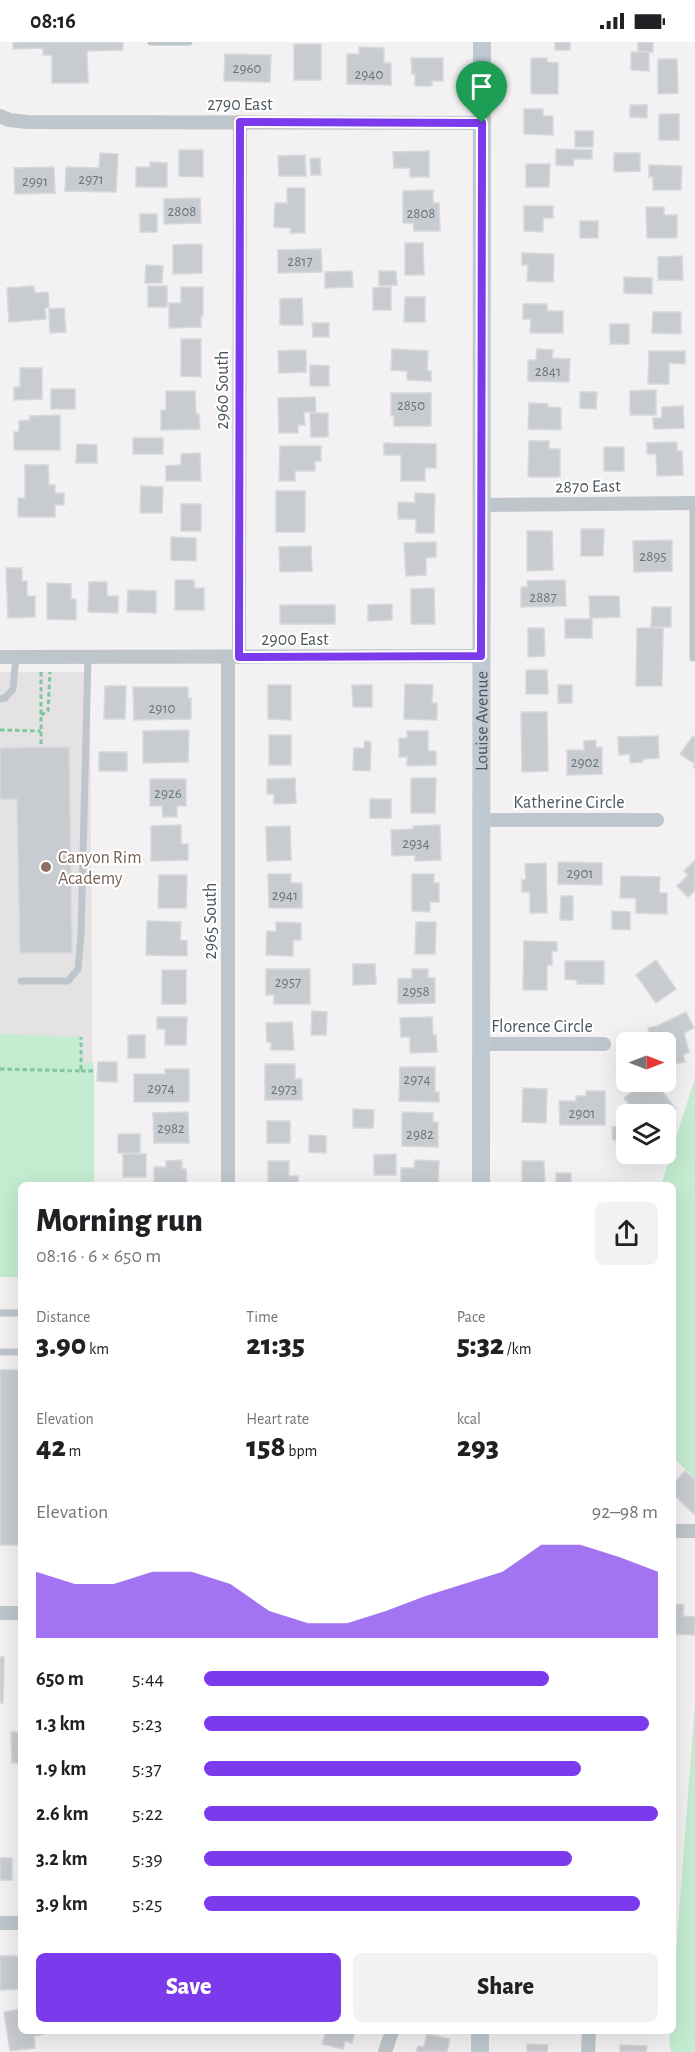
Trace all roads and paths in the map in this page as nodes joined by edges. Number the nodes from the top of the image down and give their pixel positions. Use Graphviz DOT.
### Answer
graph roads {
  1 [pos="151,42"];
  2 [pos="189,42"];
  3 [pos="482,42"];
  4 [pos="0,116"];
  5 [pos="240,122"];
  6 [pos="482,123"];
  7 [pos="694,503"];
  8 [pos="481,505"];
  9 [pos="481,656"];
  10 [pos="0,657"];
  11 [pos="16,657"];
  12 [pos="88,657"];
  13 [pos="234,657"];
  14 [pos="693,658"];
  15 [pos="41,672"];
  16 [pos="50,672"];
  17 [pos="0,699"];
  18 [pos="41,715"];
  19 [pos="0,730"];
  20 [pos="41,731"];
  21 [pos="41,747"];
  22 [pos="481,820"];
  23 [pos="657,820"];
  24 [pos="21,981"];
  25 [pos="81,1037"];
  26 [pos="481,1044"];
  27 [pos="604,1044"];
  28 [pos="0,1069"];
  29 [pos="81,1071"];
  30 [pos="94,1071"];
  31 [pos="228,1182"];
  32 [pos="481,1182"];
  33 [pos="0,1313"];
  34 [pos="18,1313"];
  35 [pos="0,1352"];
  36 [pos="18,1352"];
  37 [pos="676,1531"];
  38 [pos="695,1531"];
  39 [pos="0,1613"];
  40 [pos="18,1613"];
  41 [pos="0,1923"];
  42 [pos="18,1923"];
  43 [pos="391,2034"];
  44 [pos="480,2034"];
  45 [pos="589,2034"];
  46 [pos="385,2052"];
  47 [pos="480,2052"];
  48 [pos="588,2052"];
  1 -- 2 [label="lane"];
  3 -- 6 [label="street, Louise Avenue"];
  4 -- 5 [label="street, 2790 East"];
  5 -- 6 [label="street, 2790 East"];
  5 -- 13 [label="street, 2960 South"];
  6 -- 8 [label="street, Louise Avenue"];
  7 -- 8 [label="street, 2870 East"];
  7 -- 14 [label="lane"];
  8 -- 9 [label="street, Louise Avenue"];
  9 -- 13 [label="street, 2900 East"];
  9 -- 22 [label="street, Louise Avenue"];
  10 -- 11 [label="street, 2900 East"];
  11 -- 12 [label="street, 2900 East"];
  11 -- 17 [label="lane"];
  12 -- 13 [label="street, 2900 East"];
  12 -- 24 [label="lane"];
  13 -- 31 [label="street, 2965 South"];
  15 -- 18 [label="path"];
  16 -- 18 [label="path"];
  18 -- 20 [label="path"];
  19 -- 20 [label="path"];
  20 -- 21 [label="path"];
  22 -- 23 [label="street, Katherine Circle"];
  22 -- 26 [label="street, Louise Avenue"];
  25 -- 29 [label="path"];
  26 -- 27 [label="street, Florence Circle"];
  26 -- 32 [label="street, Louise Avenue"];
  28 -- 29 [label="path"];
  29 -- 30 [label="path"];
  33 -- 34 [label="lane"];
  35 -- 36 [label="lane"];
  37 -- 38 [label="street"];
  39 -- 40 [label="street"];
  41 -- 42 [label="street"];
  43 -- 46 [label="street"];
  44 -- 47 [label="street"];
  45 -- 48 [label="street"];
}
